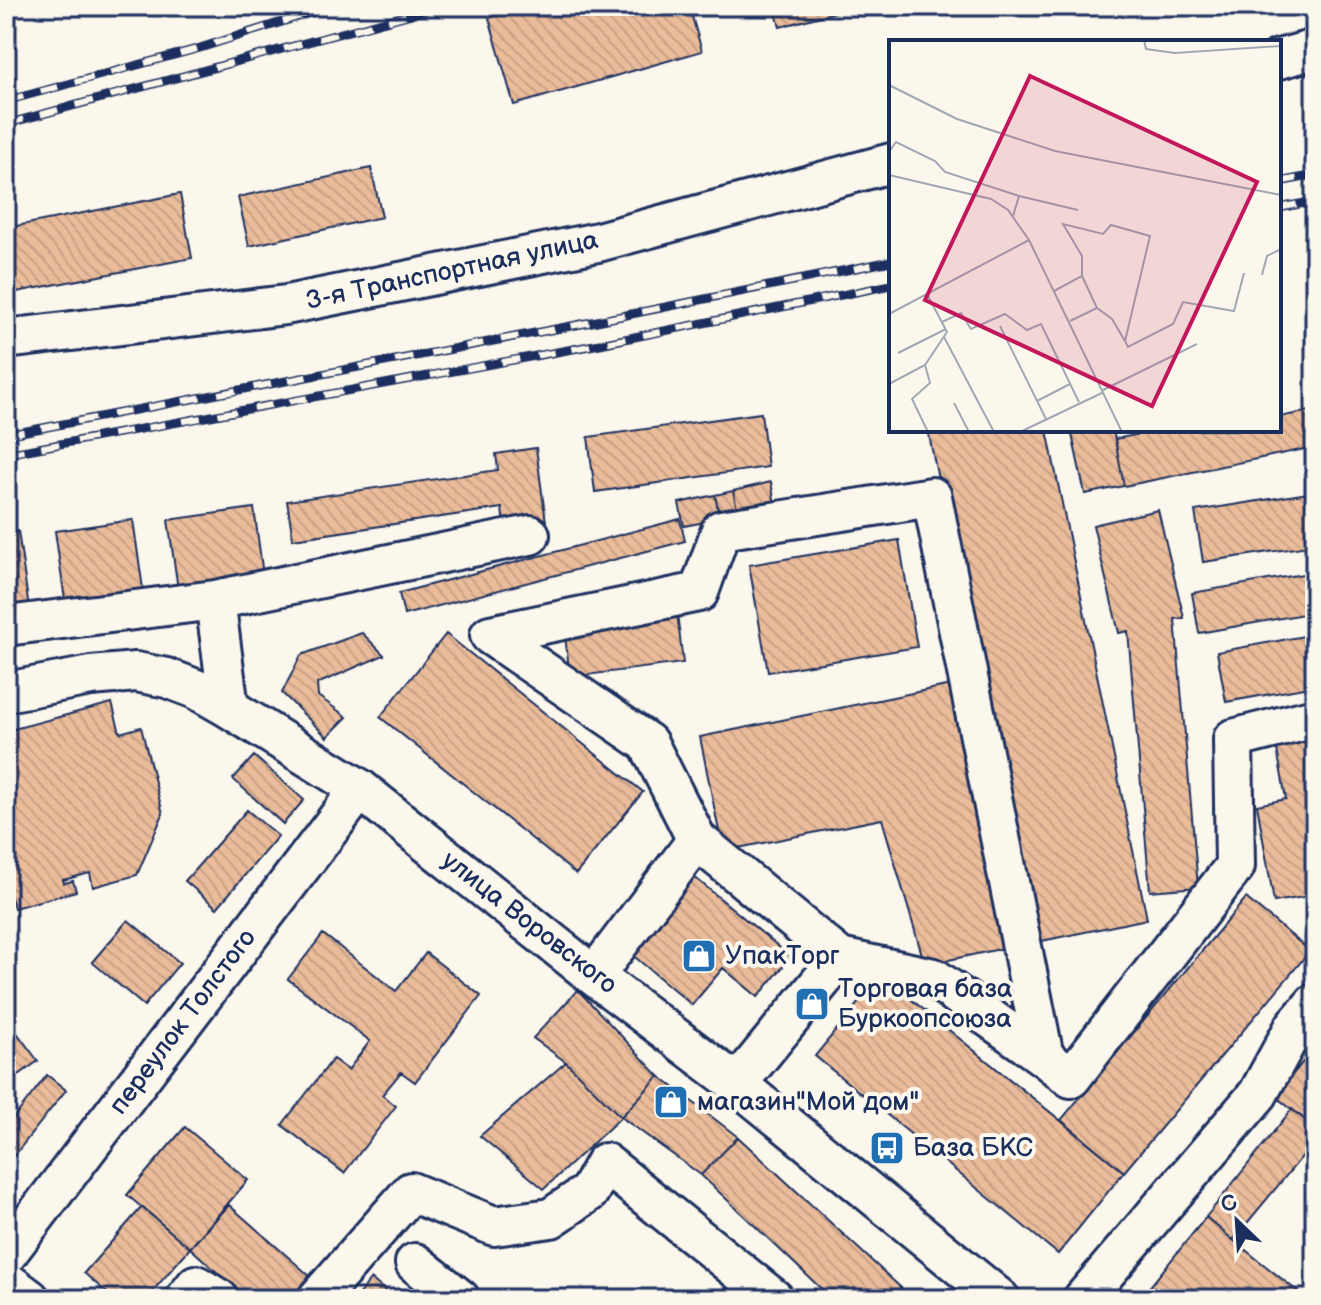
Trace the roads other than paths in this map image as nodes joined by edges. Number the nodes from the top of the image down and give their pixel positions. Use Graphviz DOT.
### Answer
graph roads {
  1 [pos="1315,49"];
  2 [pos="1281,58"];
  3 [pos="889,164"];
  4 [pos="6,339"];
  5 [pos="530,535"];
  6 [pos="215,600"];
  7 [pos="6,626"];
  8 [pos="6,692"];
  9 [pos="229,708"];
  10 [pos="1315,718"];
  11 [pos="360,789"];
  12 [pos="697,840"];
  13 [pos="840,958"];
  14 [pos="594,976"];
  15 [pos="1315,1003"];
  16 [pos="1044,1057"];
  17 [pos="737,1084"];
  18 [pos="6,1255"];
  19 [pos="415,1263"];
  20 [pos="6,1281"];
  21 [pos="30,1299"];
  22 [pos="185,1299"];
  23 [pos="219,1299"];
  24 [pos="317,1299"];
  25 [pos="460,1299"];
  26 [pos="774,1299"];
  27 [pos="1000,1299"];
  28 [pos="1083,1299"];
  1 -- 2 [label="street"];
  3 -- 4 [label="street, 3-я Транспортная улица"];
  5 -- 6 [label="street"];
  6 -- 7 [label="street"];
  6 -- 9 [label="street"];
  8 -- 9 [label="street, улица Воровского"];
  9 -- 11 [label="street, улица Воровского"];
  10 -- 16 [label="street"];
  11 -- 14 [label="street, улица Воровского"];
  11 -- 18 [label="street, переулок Толстого"];
  12 -- 13 [label="street"];
  12 -- 14 [label="street"];
  12 -- 16 [label="street"];
  13 -- 16 [label="street"];
  13 -- 17 [label="street"];
  14 -- 17 [label="street, улица Воровского"];
  15 -- 28 [label="street"];
  17 -- 27 [label="street, улица Воровского"];
  19 -- 25 [label="street"];
  20 -- 21 [label="street"];
  22 -- 23 [label="street"];
  24 -- 26 [label="street"];
}
